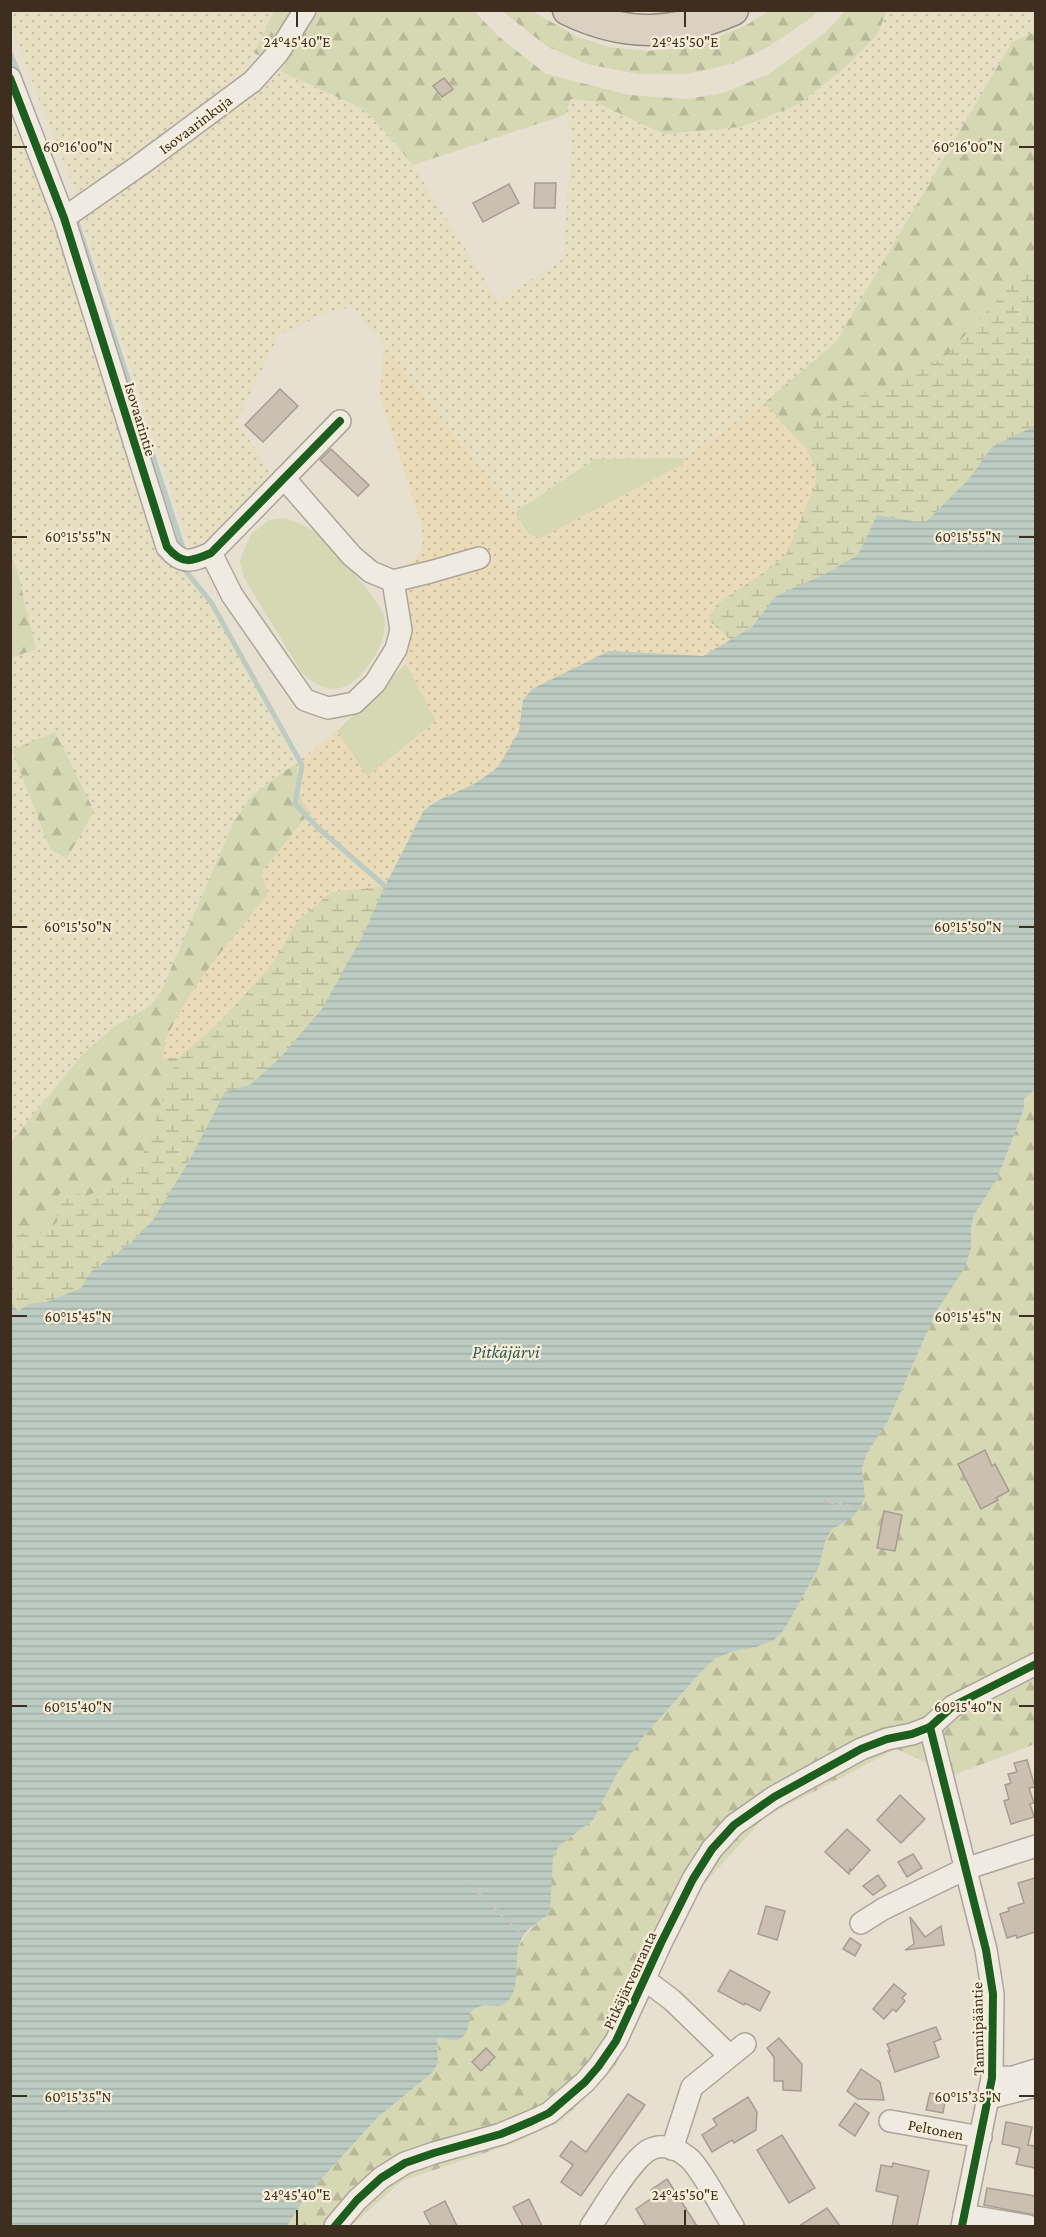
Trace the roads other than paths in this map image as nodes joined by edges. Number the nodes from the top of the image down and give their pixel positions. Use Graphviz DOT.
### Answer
graph roads {
  1 [pos="305,10"];
  2 [pos="568,10"];
  3 [pos="593,10"];
  4 [pos="707,10"];
  5 [pos="734,10"];
  6 [pos="10,78"];
  7 [pos="64,218"];
  8 [pos="340,421"];
  9 [pos="284,478"];
  10 [pos="211,553"];
  11 [pos="479,558"];
  12 [pos="393,581"];
  13 [pos="1035,1664"];
  14 [pos="930,1727"];
  15 [pos="1035,1846"];
  16 [pos="965,1869"];
  17 [pos="861,1923"];
  18 [pos="644,1979"];
  19 [pos="1035,2070"];
  20 [pos="1035,2086"];
  21 [pos="990,2088"];
  22 [pos="891,2121"];
  23 [pos="981,2137"];
  24 [pos="672,2149"];
  25 [pos="963,2221"];
  26 [pos="335,2226"];
  27 [pos="591,2226"];
  28 [pos="733,2226"];
  29 [pos="1029,2226"];
  1 -- 7 [label="street, Isovaarinkuja"];
  2 -- 5 [label="highway"];
  3 -- 4 [label="highway"];
  6 -- 7 [label="street, Isovaarintie"];
  7 -- 10 [label="street, Isovaarintie"];
  8 -- 9 [label="street"];
  9 -- 10 [label="street"];
  9 -- 12 [label="street"];
  10 -- 12 [label="street"];
  11 -- 12 [label="street"];
  13 -- 14 [label="street"];
  14 -- 16 [label="street, Tammipääntie"];
  14 -- 18 [label="street, Pitkäjärvenranta"];
  15 -- 16 [label="street"];
  16 -- 17 [label="street"];
  16 -- 21 [label="street, Tammipääntie"];
  18 -- 24 [label="street"];
  18 -- 26 [label="street, Pitkäjärvenranta"];
  19 -- 21 [label="street"];
  20 -- 21 [label="street"];
  21 -- 23 [label="street, Tammipääntie"];
  22 -- 23 [label="street, Peltonen"];
  23 -- 25 [label="street, Tammipääntie"];
  24 -- 27 [label="street"];
  24 -- 28 [label="street"];
  25 -- 29 [label="street"];
}
